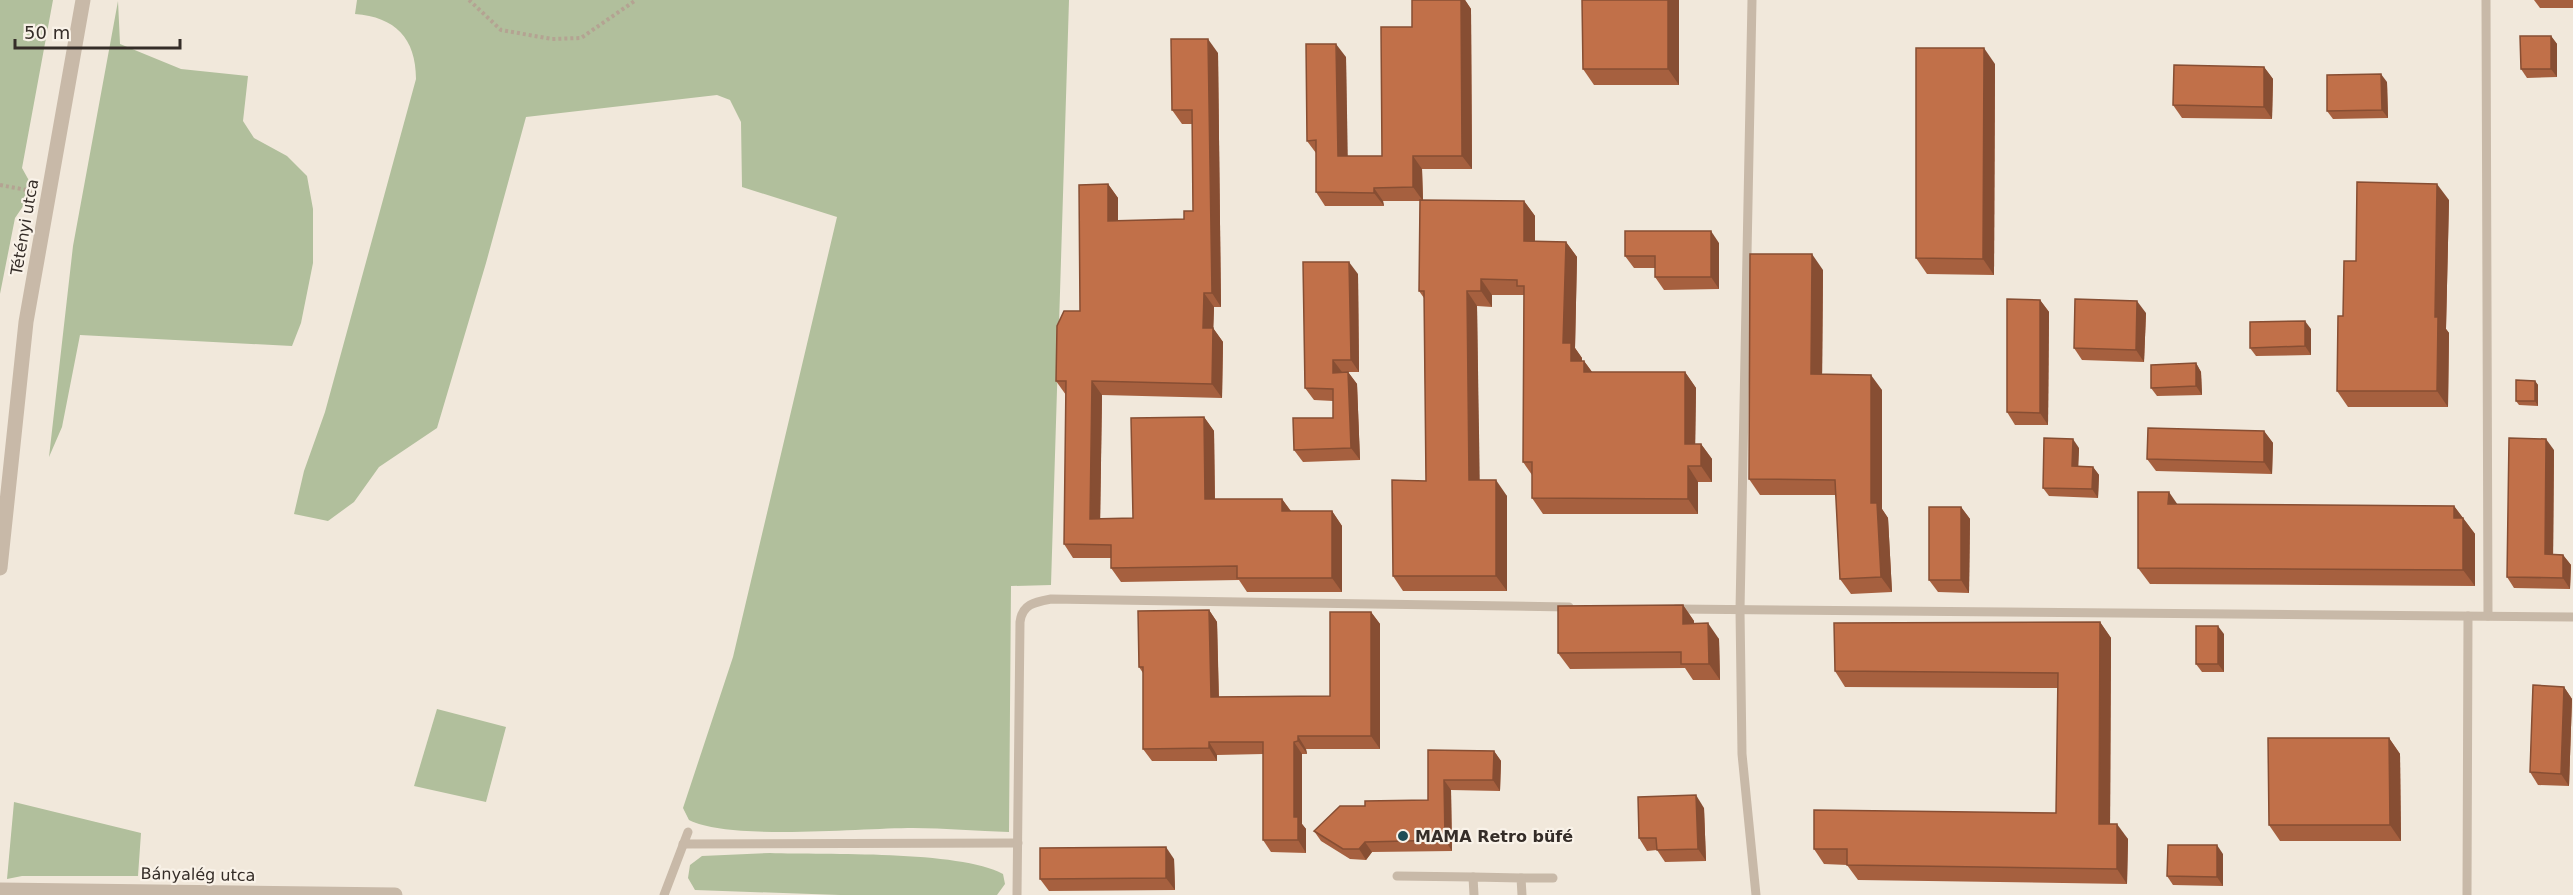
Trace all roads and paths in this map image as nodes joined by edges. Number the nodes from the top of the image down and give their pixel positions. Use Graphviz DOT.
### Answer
graph roads {
  1 [pos="83,0"];
  2 [pos="469,0"];
  3 [pos="636,0"];
  4 [pos="1752,0"];
  5 [pos="2486,0"];
  6 [pos="0,184"];
  7 [pos="48,194"];
  8 [pos="0,567"];
  9 [pos="1585,608"];
  10 [pos="1668,609"];
  11 [pos="1740,610"];
  12 [pos="2468,616"];
  13 [pos="2488,616"];
  14 [pos="2573,617"];
  15 [pos="688,832"];
  16 [pos="1018,843"];
  17 [pos="683,844"];
  18 [pos="1397,876"];
  19 [pos="1473,877"];
  20 [pos="1521,878"];
  21 [pos="1553,878"];
  22 [pos="0,890"];
  23 [pos="395,895"];
  24 [pos="664,895"];
  25 [pos="1017,895"];
  26 [pos="1474,895"];
  27 [pos="1522,895"];
  28 [pos="1756,895"];
  29 [pos="2467,895"];
  1 -- 7 [label="street, Tétényi utca"];
  2 -- 3 [label="path"];
  4 -- 11 [label="lane"];
  5 -- 13 [label="lane"];
  6 -- 7 [label="path"];
  7 -- 8 [label="street, Tétényi utca"];
  9 -- 16 [label="lane"];
  10 -- 11 [label="lane"];
  11 -- 12 [label="lane"];
  11 -- 28 [label="lane"];
  12 -- 13 [label="lane"];
  12 -- 29 [label="lane"];
  13 -- 14 [label="lane"];
  15 -- 17 [label="lane"];
  16 -- 17 [label="lane"];
  16 -- 25 [label="lane"];
  17 -- 24 [label="lane"];
  18 -- 19 [label="lane"];
  19 -- 20 [label="lane"];
  19 -- 26 [label="lane"];
  20 -- 21 [label="lane"];
  20 -- 27 [label="lane"];
  22 -- 23 [label="street, Bányalég utca"];
}
